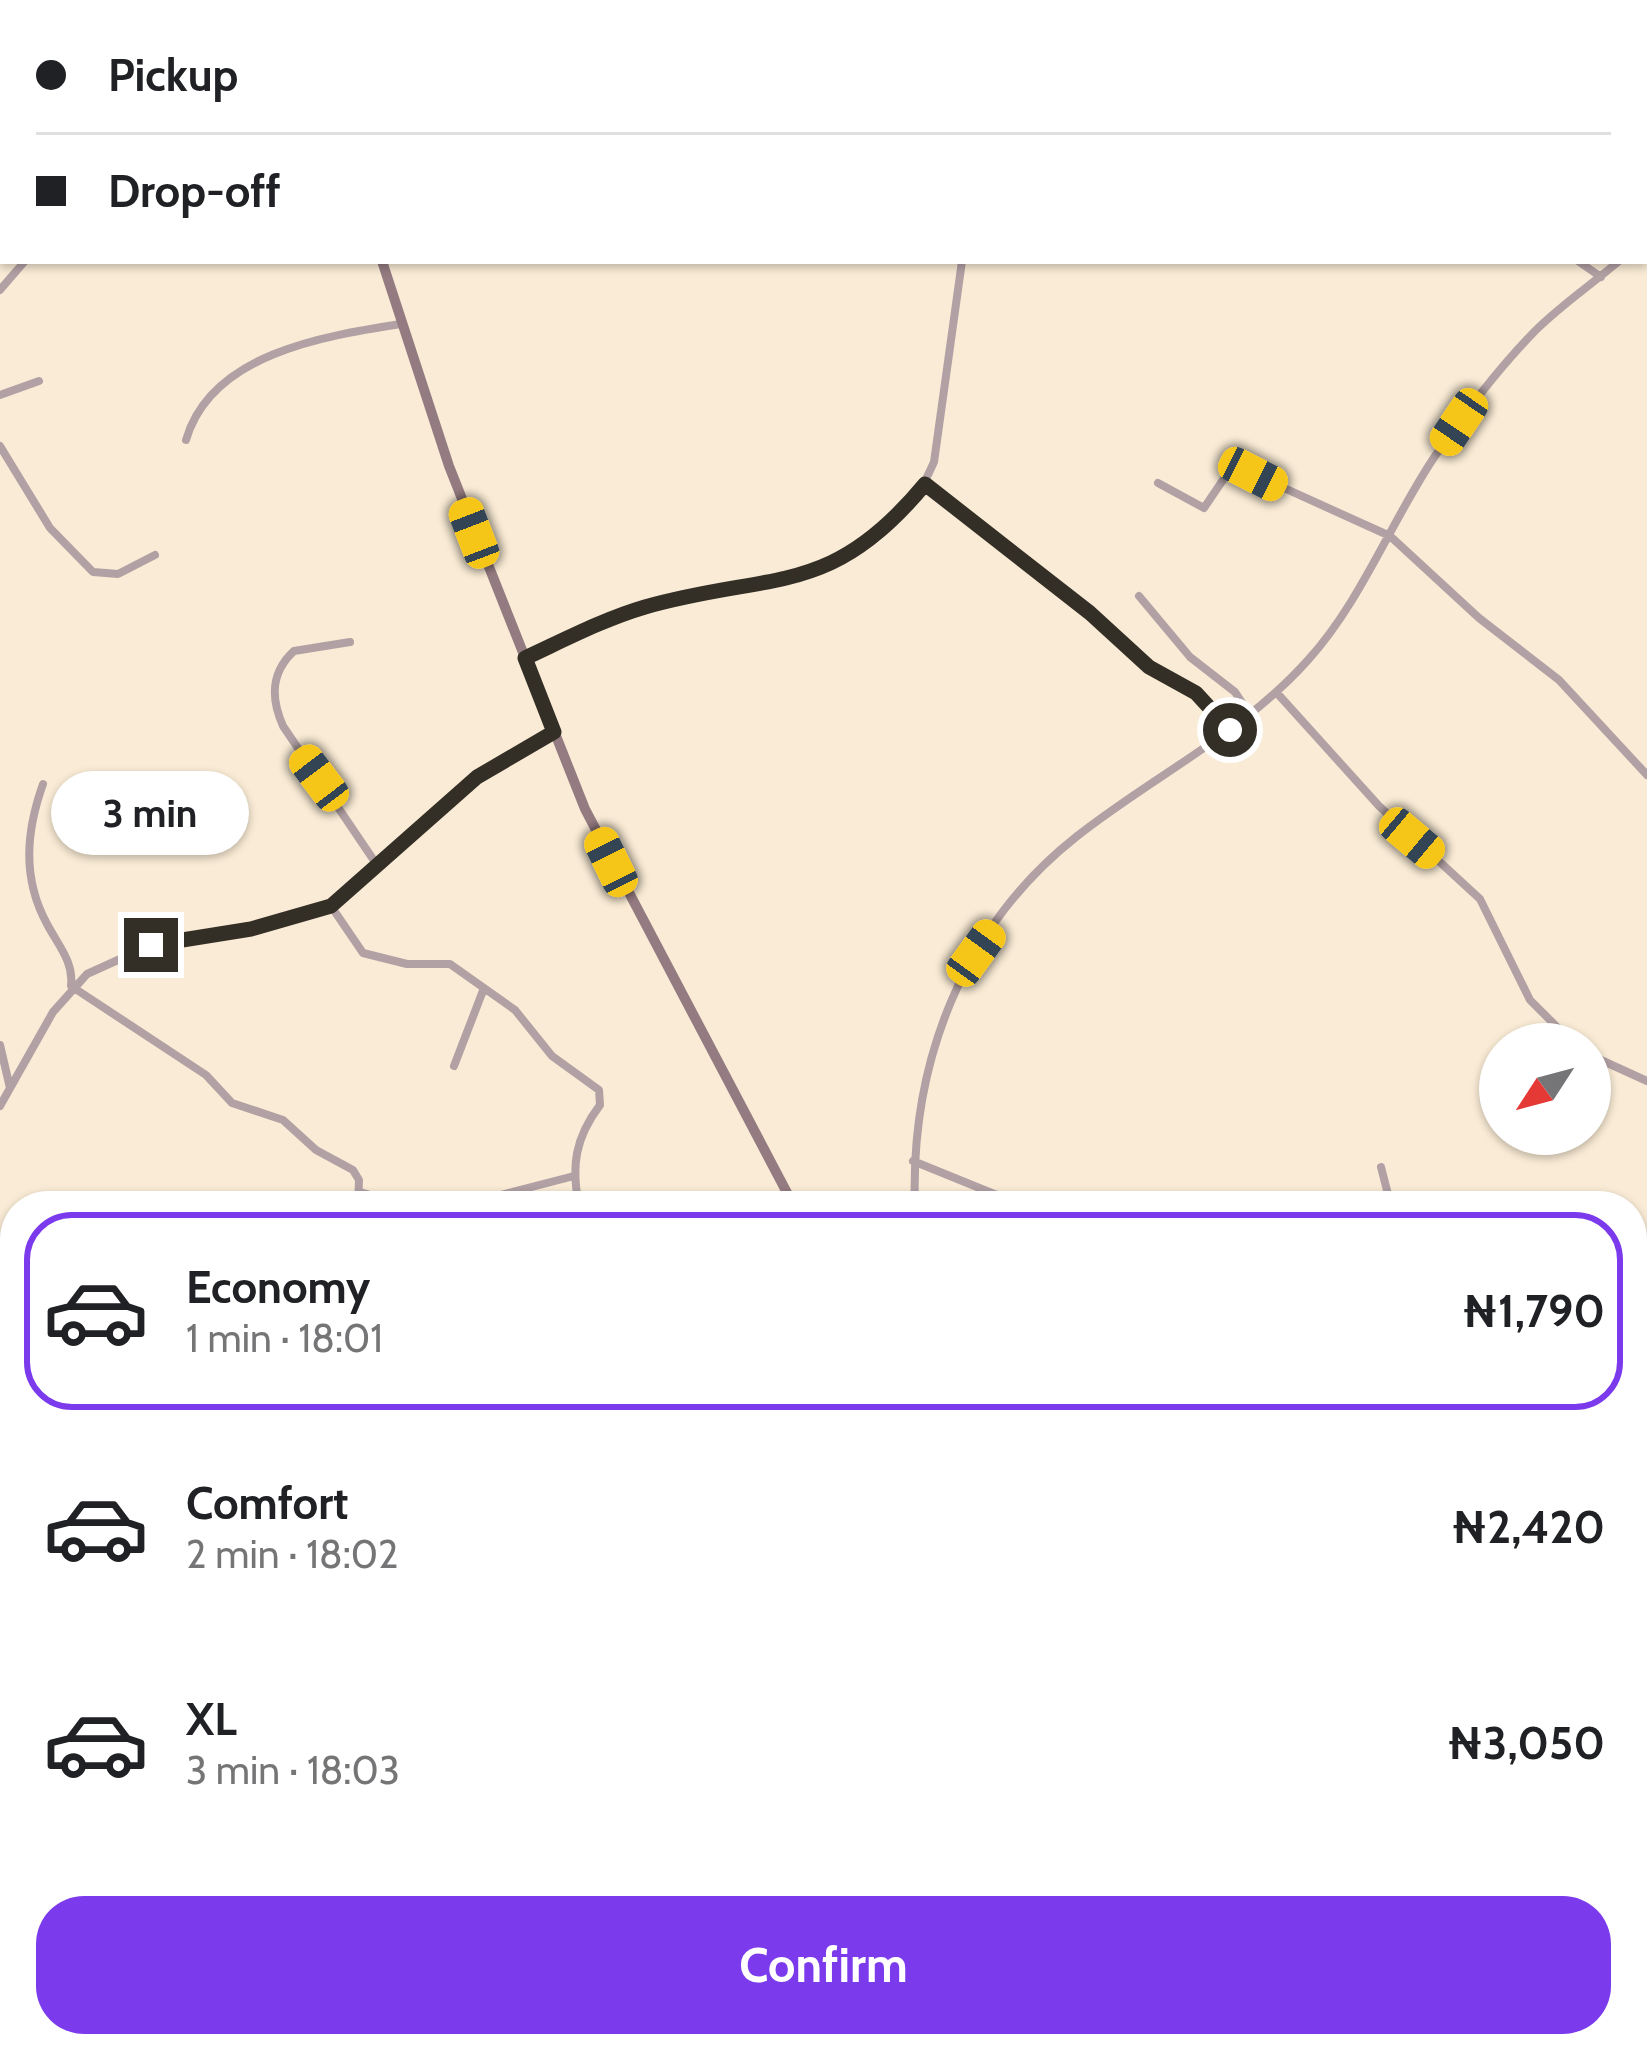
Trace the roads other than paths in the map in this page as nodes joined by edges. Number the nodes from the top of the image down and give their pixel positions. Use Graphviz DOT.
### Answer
graph roads {
  1 [pos="22,264"];
  2 [pos="383,264"];
  3 [pos="962,264"];
  4 [pos="1582,264"];
  5 [pos="1616,264"];
  6 [pos="1601,277"];
  7 [pos="0,290"];
  8 [pos="401,324"];
  9 [pos="39,381"];
  10 [pos="0,395"];
  11 [pos="186,440"];
  12 [pos="0,446"];
  13 [pos="1158,483"];
  14 [pos="925,484"];
  15 [pos="1390,536"];
  16 [pos="154,555"];
  17 [pos="1139,596"];
  18 [pos="350,642"];
  19 [pos="525,658"];
  20 [pos="1277,693"];
  21 [pos="1250,715"];
  22 [pos="1230,730"];
  23 [pos="554,732"];
  24 [pos="1647,775"];
  25 [pos="44,784"];
  26 [pos="377,865"];
  27 [pos="331,906"];
  28 [pos="71,986"];
  29 [pos="484,988"];
  30 [pos="1553,1023"];
  31 [pos="0,1045"];
  32 [pos="1611,1065"];
  33 [pos="454,1066"];
  34 [pos="1647,1081"];
  35 [pos="10,1089"];
  36 [pos="0,1106"];
  37 [pos="913,1160"];
  38 [pos="1381,1166"];
  39 [pos="574,1176"];
  40 [pos="360,1191"];
  41 [pos="516,1191"];
  42 [pos="576,1191"];
  43 [pos="786,1191"];
  44 [pos="914,1191"];
  45 [pos="988,1191"];
  46 [pos="1387,1191"];
  1 -- 7 [label="street"];
  2 -- 8 [label="main road"];
  3 -- 14 [label="street"];
  4 -- 6 [label="street"];
  5 -- 6 [label="street"];
  6 -- 15 [label="street"];
  8 -- 11 [label="street"];
  8 -- 19 [label="main road"];
  9 -- 10 [label="street"];
  12 -- 16 [label="street"];
  13 -- 15 [label="street"];
  14 -- 19 [label="street"];
  14 -- 22 [label="street"];
  15 -- 20 [label="street"];
  15 -- 24 [label="street"];
  17 -- 21 [label="street"];
  18 -- 26 [label="street"];
  19 -- 23 [label="main road"];
  20 -- 21 [label="street"];
  20 -- 30 [label="street"];
  21 -- 22 [label="street"];
  22 -- 37 [label="street"];
  23 -- 26 [label="street"];
  23 -- 43 [label="main road"];
  25 -- 28 [label="street"];
  26 -- 27 [label="street"];
  27 -- 28 [label="street"];
  27 -- 29 [label="street"];
  28 -- 35 [label="street"];
  28 -- 40 [label="street"];
  29 -- 33 [label="street"];
  29 -- 39 [label="street"];
  31 -- 35 [label="street"];
  32 -- 34 [label="street"];
  35 -- 36 [label="street"];
  37 -- 44 [label="street"];
  37 -- 45 [label="street"];
  38 -- 46 [label="street"];
  39 -- 41 [label="street"];
  39 -- 42 [label="street"];
}
